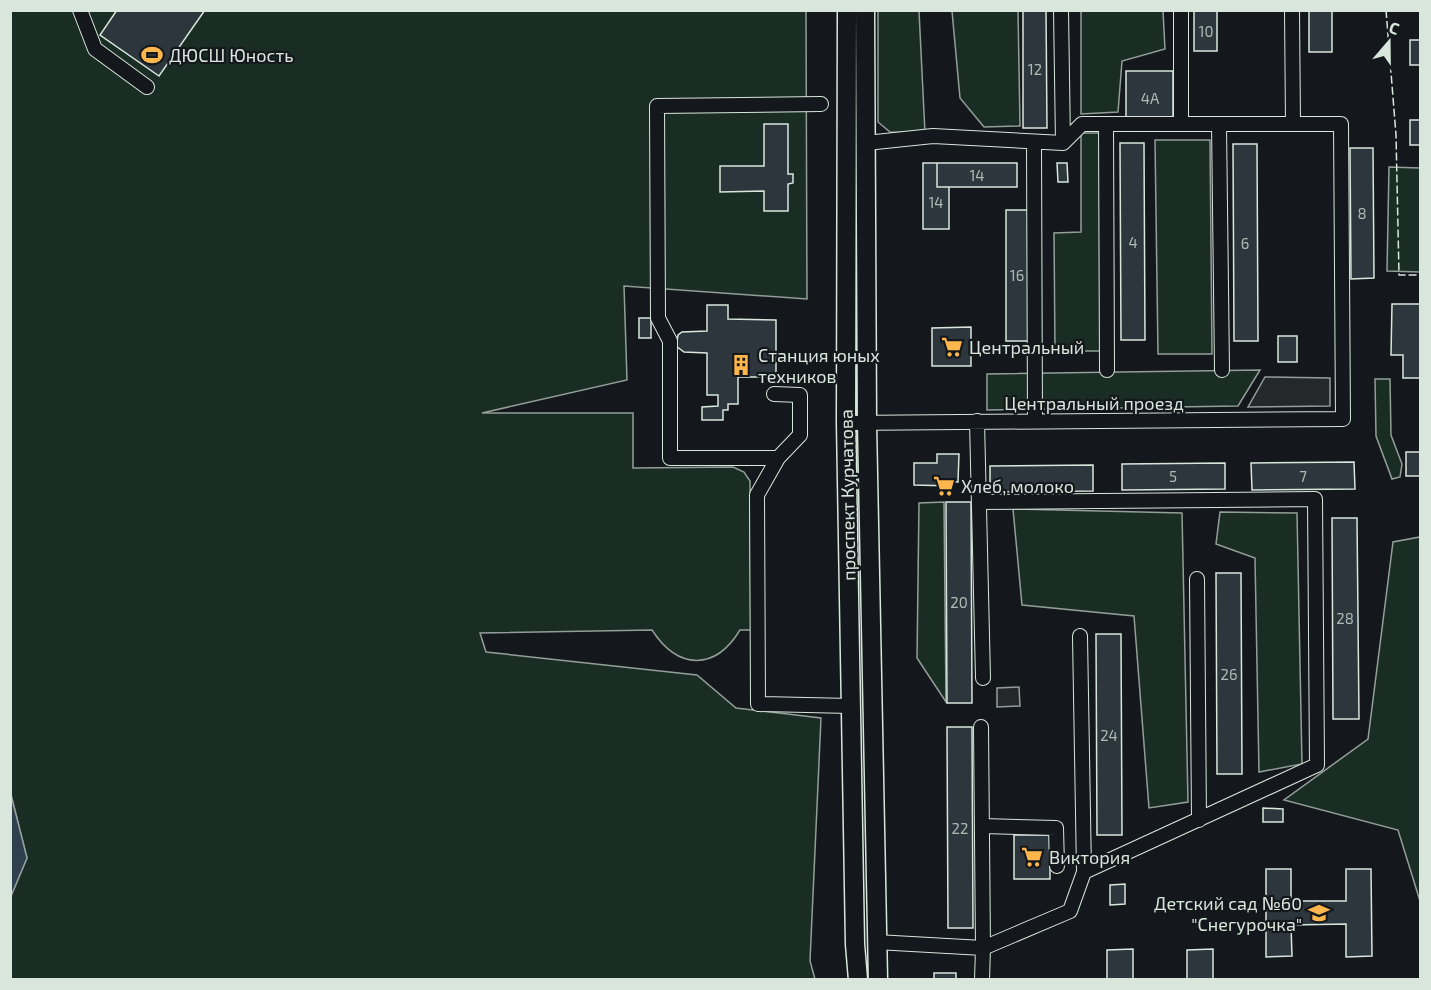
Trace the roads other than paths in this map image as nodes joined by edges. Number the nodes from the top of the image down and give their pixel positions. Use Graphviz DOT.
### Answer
graph roads {
  1 [pos="80,10"];
  2 [pos="847,10"];
  3 [pos="865,10"];
  4 [pos="1061,10"];
  5 [pos="1180,10"];
  6 [pos="1292,10"];
  7 [pos="147,87"];
  8 [pos="821,104"];
  9 [pos="1106,124"];
  10 [pos="1181,124"];
  11 [pos="1219,124"];
  12 [pos="1293,124"];
  13 [pos="866,143"];
  14 [pos="1034,143"];
  15 [pos="1063,143"];
  16 [pos="1107,370"];
  17 [pos="1222,370"];
  18 [pos="774,394"];
  19 [pos="977,421"];
  20 [pos="1035,421"];
  21 [pos="846,423"];
  22 [pos="867,423"];
  23 [pos="778,458"];
  24 [pos="979,502"];
  25 [pos="1197,579"];
  26 [pos="1080,636"];
  27 [pos="983,678"];
  28 [pos="851,706"];
  29 [pos="981,727"];
  30 [pos="1199,820"];
  31 [pos="982,826"];
  32 [pos="1057,866"];
  33 [pos="1084,872"];
  34 [pos="876,942"];
  35 [pos="983,948"];
  36 [pos="858,980"];
  37 [pos="878,980"];
  38 [pos="982,980"];
  1 -- 7 [label="street"];
  2 -- 21 [label="main road, проспект Курчатова"];
  3 -- 13 [label="main road, проспект Курчатова"];
  4 -- 15 [label="street"];
  5 -- 10 [label="street"];
  6 -- 12 [label="street"];
  8 -- 23 [label="street"];
  9 -- 10 [label="street"];
  9 -- 15 [label="street"];
  9 -- 16 [label="street"];
  10 -- 11 [label="street"];
  11 -- 12 [label="street"];
  11 -- 17 [label="street"];
  12 -- 20 [label="street, Центральный проезд"];
  13 -- 14 [label="street"];
  13 -- 22 [label="main road, проспект Курчатова"];
  14 -- 15 [label="street"];
  14 -- 20 [label="street"];
  18 -- 23 [label="street"];
  19 -- 20 [label="street, Центральный проезд"];
  19 -- 22 [label="street, Центральный проезд"];
  19 -- 24 [label="street"];
  21 -- 22 [label="street, Центральный проезд"];
  21 -- 28 [label="main road, проспект Курчатова"];
  22 -- 34 [label="main road, проспект Курчатова"];
  23 -- 28 [label="street"];
  24 -- 27 [label="street"];
  24 -- 30 [label="street"];
  25 -- 30 [label="street"];
  26 -- 33 [label="street"];
  28 -- 36 [label="main road, проспект Курчатова"];
  29 -- 31 [label="street"];
  30 -- 33 [label="street"];
  31 -- 32 [label="street"];
  31 -- 35 [label="street"];
  33 -- 35 [label="street"];
  34 -- 35 [label="street"];
  34 -- 37 [label="main road, проспект Курчатова"];
  35 -- 38 [label="street"];
}
